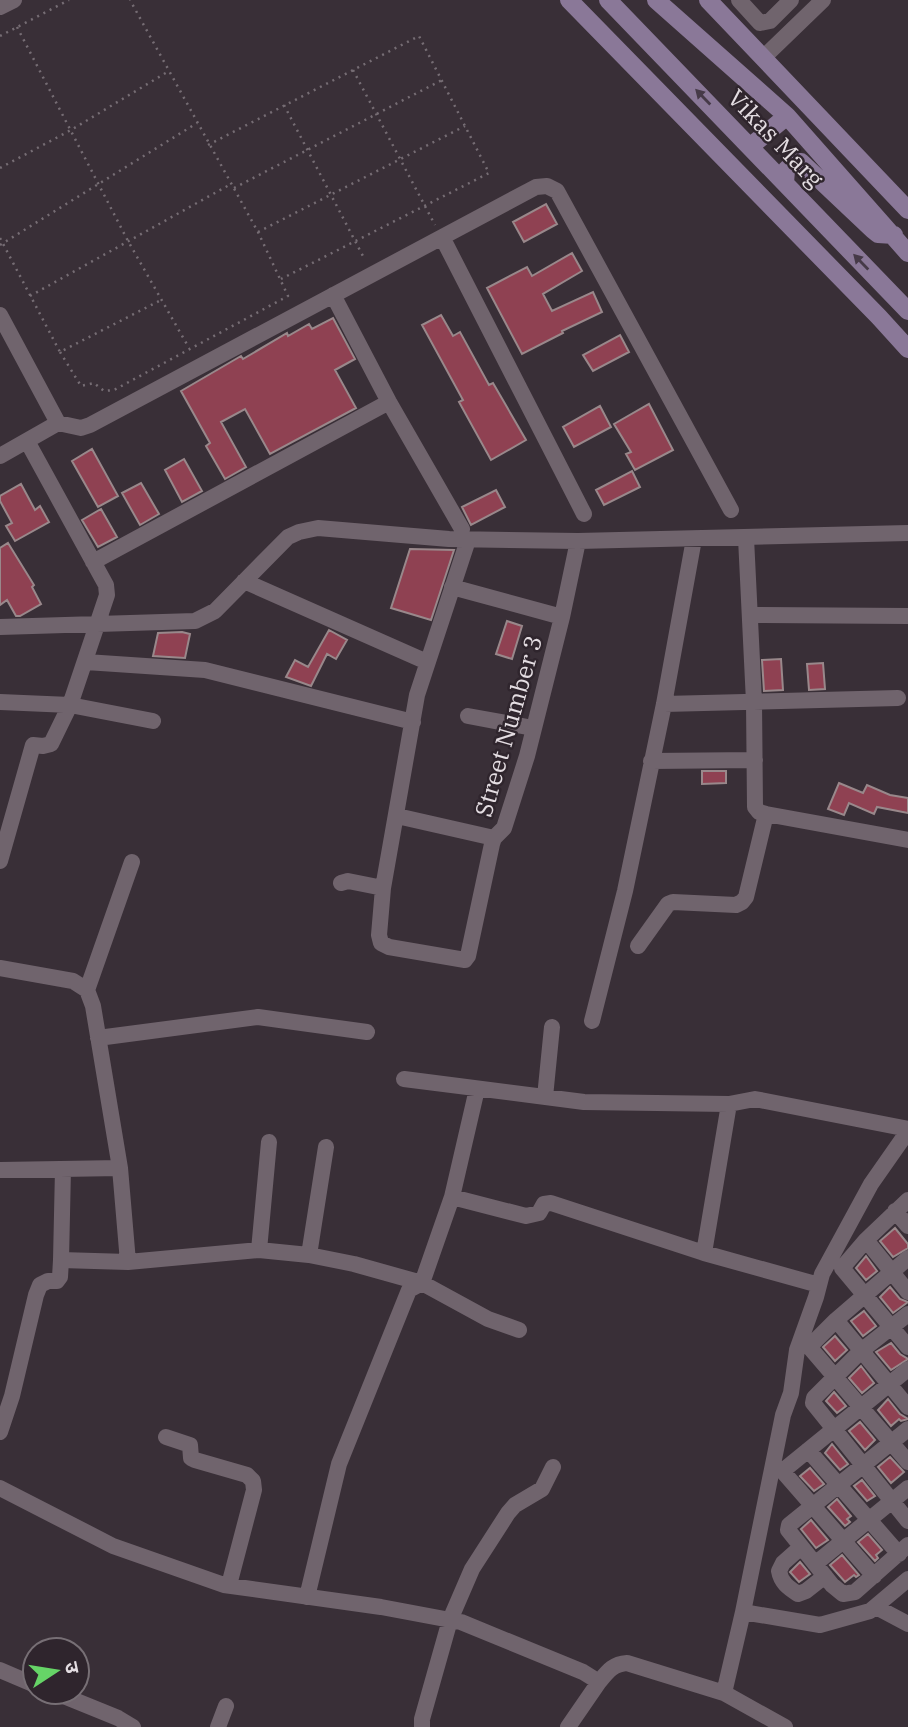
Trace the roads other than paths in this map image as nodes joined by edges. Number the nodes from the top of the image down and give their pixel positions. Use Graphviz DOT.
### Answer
graph roads {
  1 [pos="14,0"];
  2 [pos="569,0"];
  3 [pos="608,0"];
  4 [pos="656,0"];
  5 [pos="708,0"];
  6 [pos="738,0"];
  7 [pos="791,0"];
  8 [pos="823,0"];
  9 [pos="0,8"];
  10 [pos="763,58"];
  11 [pos="787,116"];
  12 [pos="751,146"];
  13 [pos="785,183"];
  14 [pos="908,210"];
  15 [pos="894,235"];
  16 [pos="442,237"];
  17 [pos="908,253"];
  18 [pos="333,295"];
  19 [pos="908,311"];
  20 [pos="0,315"];
  21 [pos="908,349"];
  22 [pos="389,402"];
  23 [pos="58,423"];
  24 [pos="27,441"];
  25 [pos="0,456"];
  26 [pos="731,510"];
  27 [pos="584,513"];
  28 [pos="908,533"];
  29 [pos="465,535"];
  30 [pos="746,537"];
  31 [pos="694,539"];
  32 [pos="578,541"];
  33 [pos="93,562"];
  34 [pos="243,581"];
  35 [pos="452,587"];
  36 [pos="751,615"];
  37 [pos="908,616"];
  38 [pos="562,617"];
  39 [pos="99,623"];
  40 [pos="0,627"];
  41 [pos="86,662"];
  42 [pos="427,662"];
  43 [pos="898,698"];
  44 [pos="0,702"];
  45 [pos="754,702"];
  46 [pos="664,704"];
  47 [pos="70,705"];
  48 [pos="468,716"];
  49 [pos="153,721"];
  50 [pos="413,722"];
  51 [pos="533,728"];
  52 [pos="755,760"];
  53 [pos="651,761"];
  54 [pos="766,814"];
  55 [pos="397,816"];
  56 [pos="494,838"];
  57 [pos="908,839"];
  58 [pos="0,861"];
  59 [pos="132,862"];
  60 [pos="341,883"];
  61 [pos="383,888"];
  62 [pos="638,946"];
  63 [pos="0,968"];
  64 [pos="87,990"];
  65 [pos="592,1021"];
  66 [pos="552,1027"];
  67 [pos="368,1032"];
  68 [pos="98,1038"];
  69 [pos="404,1079"];
  70 [pos="477,1089"];
  71 [pos="545,1097"];
  72 [pos="729,1104"];
  73 [pos="908,1130"];
  74 [pos="269,1142"];
  75 [pos="326,1147"];
  76 [pos="120,1168"];
  77 [pos="63,1169"];
  78 [pos="0,1170"];
  79 [pos="452,1197"];
  80 [pos="908,1200"];
  81 [pos="895,1211"];
  82 [pos="908,1226"];
  83 [pos="866,1240"];
  84 [pos="259,1250"];
  85 [pos="704,1253"];
  86 [pos="309,1255"];
  87 [pos="908,1258"];
  88 [pos="61,1260"];
  89 [pos="128,1262"];
  90 [pos="891,1273"];
  91 [pos="422,1283"];
  92 [pos="819,1285"];
  93 [pos="908,1292"];
  94 [pos="864,1295"];
  95 [pos="908,1314"];
  96 [pos="836,1320"];
  97 [pos="891,1327"];
  98 [pos="519,1330"];
  99 [pos="908,1347"];
  100 [pos="861,1351"];
  101 [pos="908,1370"];
  102 [pos="835,1377"];
  103 [pos="889,1385"];
  104 [pos="861,1407"];
  105 [pos="908,1407"];
  106 [pos="835,1428"];
  107 [pos="908,1429"];
  108 [pos="0,1432"];
  109 [pos="166,1437"];
  110 [pos="891,1442"];
  111 [pos="808,1450"];
  112 [pos="908,1462"];
  113 [pos="863,1465"];
  114 [pos="553,1468"];
  115 [pos="838,1485"];
  116 [pos="0,1488"];
  117 [pos="908,1488"];
  118 [pos="891,1502"];
  119 [pos="811,1507"];
  120 [pos="869,1520"];
  121 [pos="908,1521"];
  122 [pos="843,1542"];
  123 [pos="801,1548"];
  124 [pos="903,1549"];
  125 [pos="820,1570"];
  126 [pos="874,1576"];
  127 [pos="908,1579"];
  128 [pos="229,1585"];
  129 [pos="307,1597"];
  130 [pos="876,1607"];
  131 [pos="743,1612"];
  132 [pos="450,1620"];
  133 [pos="908,1624"];
  134 [pos="0,1670"];
  135 [pos="21,1679"];
  136 [pos="599,1682"];
  137 [pos="724,1693"];
  138 [pos="82,1706"];
  139 [pos="226,1706"];
  140 [pos="116,1723"];
  141 [pos="133,1727"];
  142 [pos="218,1727"];
  143 [pos="422,1727"];
  144 [pos="568,1727"];
  145 [pos="785,1727"];
  1 -- 9 [label="street"];
  2 -- 21 [label="main road"];
  12 -- 3 [label="main road, Vikas Marg, one-way"];
  4 -- 11 [label="main road, Vikas Marg"];
  5 -- 10 [label="main road"];
  6 -- 7 [label="street"];
  8 -- 10 [label="street"];
  10 -- 14 [label="main road"];
  11 -- 12 [label="main road"];
  11 -- 15 [label="main road, Vikas Marg"];
  12 -- 13 [label="main road, Vikas Marg"];
  13 -- 15 [label="main road"];
  19 -- 13 [label="main road, Vikas Marg, one-way"];
  15 -- 17 [label="main road, Vikas Marg"];
  16 -- 18 [label="street"];
  16 -- 26 [label="street"];
  16 -- 27 [label="street"];
  18 -- 22 [label="street"];
  18 -- 23 [label="street"];
  20 -- 23 [label="street"];
  22 -- 29 [label="street"];
  22 -- 33 [label="street"];
  23 -- 24 [label="street"];
  24 -- 25 [label="street"];
  24 -- 33 [label="street"];
  28 -- 30 [label="street"];
  29 -- 32 [label="street"];
  29 -- 34 [label="street"];
  29 -- 35 [label="street"];
  30 -- 31 [label="street"];
  30 -- 36 [label="street"];
  31 -- 32 [label="street"];
  31 -- 46 [label="street"];
  32 -- 38 [label="street, Street Number 3"];
  33 -- 39 [label="street"];
  34 -- 39 [label="street"];
  34 -- 42 [label="street"];
  35 -- 38 [label="street"];
  35 -- 42 [label="street"];
  36 -- 37 [label="street"];
  36 -- 45 [label="street"];
  38 -- 51 [label="street, Street Number 3"];
  39 -- 40 [label="street"];
  39 -- 41 [label="street"];
  41 -- 47 [label="street"];
  41 -- 50 [label="street"];
  42 -- 50 [label="street"];
  43 -- 45 [label="street"];
  44 -- 47 [label="street"];
  45 -- 46 [label="street"];
  45 -- 52 [label="street"];
  46 -- 53 [label="street"];
  47 -- 49 [label="street"];
  47 -- 58 [label="street"];
  48 -- 51 [label="street"];
  50 -- 55 [label="street"];
  51 -- 56 [label="street, Street Number 3"];
  52 -- 53 [label="street"];
  52 -- 54 [label="street"];
  53 -- 65 [label="street"];
  54 -- 57 [label="street"];
  54 -- 62 [label="street"];
  55 -- 56 [label="street"];
  55 -- 61 [label="street"];
  56 -- 61 [label="street, Street Number 3"];
  59 -- 64 [label="street"];
  60 -- 61 [label="street"];
  63 -- 64 [label="street"];
  64 -- 68 [label="street"];
  66 -- 71 [label="street"];
  67 -- 68 [label="street"];
  68 -- 76 [label="street"];
  69 -- 70 [label="street"];
  70 -- 71 [label="street"];
  70 -- 79 [label="street"];
  71 -- 72 [label="street"];
  72 -- 73 [label="street"];
  72 -- 85 [label="street"];
  73 -- 92 [label="street"];
  74 -- 84 [label="street"];
  75 -- 86 [label="street"];
  76 -- 77 [label="street"];
  76 -- 89 [label="street"];
  77 -- 78 [label="street"];
  77 -- 88 [label="street"];
  79 -- 85 [label="street"];
  79 -- 91 [label="street"];
  80 -- 81 [label="street"];
  81 -- 82 [label="street"];
  81 -- 83 [label="street"];
  83 -- 90 [label="street"];
  83 -- 94 [label="street"];
  84 -- 86 [label="street"];
  84 -- 89 [label="street"];
  85 -- 92 [label="street"];
  86 -- 91 [label="street"];
  87 -- 90 [label="street"];
  88 -- 89 [label="street"];
  88 -- 108 [label="street"];
  90 -- 93 [label="street"];
  90 -- 94 [label="street"];
  91 -- 98 [label="street"];
  91 -- 129 [label="street"];
  92 -- 131 [label="street"];
  94 -- 96 [label="street"];
  94 -- 97 [label="street"];
  95 -- 97 [label="street"];
  96 -- 100 [label="street"];
  96 -- 102 [label="street"];
  97 -- 99 [label="street"];
  97 -- 100 [label="street"];
  100 -- 102 [label="street"];
  100 -- 103 [label="street"];
  101 -- 103 [label="street"];
  102 -- 104 [label="street"];
  102 -- 106 [label="street"];
  103 -- 104 [label="street"];
  103 -- 105 [label="street"];
  104 -- 106 [label="street"];
  104 -- 110 [label="street"];
  106 -- 111 [label="street"];
  106 -- 113 [label="street"];
  107 -- 110 [label="street"];
  109 -- 128 [label="street"];
  110 -- 112 [label="street"];
  110 -- 113 [label="street"];
  111 -- 115 [label="street"];
  111 -- 119 [label="street"];
  113 -- 115 [label="street"];
  113 -- 118 [label="street"];
  114 -- 132 [label="street"];
  115 -- 119 [label="street"];
  115 -- 120 [label="street"];
  116 -- 128 [label="street"];
  117 -- 118 [label="street"];
  118 -- 120 [label="street"];
  118 -- 121 [label="street"];
  119 -- 122 [label="street"];
  119 -- 123 [label="street"];
  120 -- 122 [label="street"];
  120 -- 124 [label="street"];
  122 -- 125 [label="street"];
  122 -- 126 [label="street"];
  123 -- 125 [label="street"];
  123 -- 125 [label="street"];
  124 -- 126 [label="street"];
  125 -- 126 [label="street"];
  127 -- 130 [label="street"];
  128 -- 129 [label="street"];
  129 -- 132 [label="street"];
  130 -- 131 [label="street"];
  130 -- 133 [label="street"];
  131 -- 137 [label="street"];
  132 -- 136 [label="street"];
  132 -- 143 [label="street"];
  134 -- 135 [label="street"];
  136 -- 137 [label="street"];
  136 -- 144 [label="street"];
  137 -- 145 [label="street"];
  138 -- 140 [label="street"];
  139 -- 142 [label="street"];
  140 -- 141 [label="street"];
}
